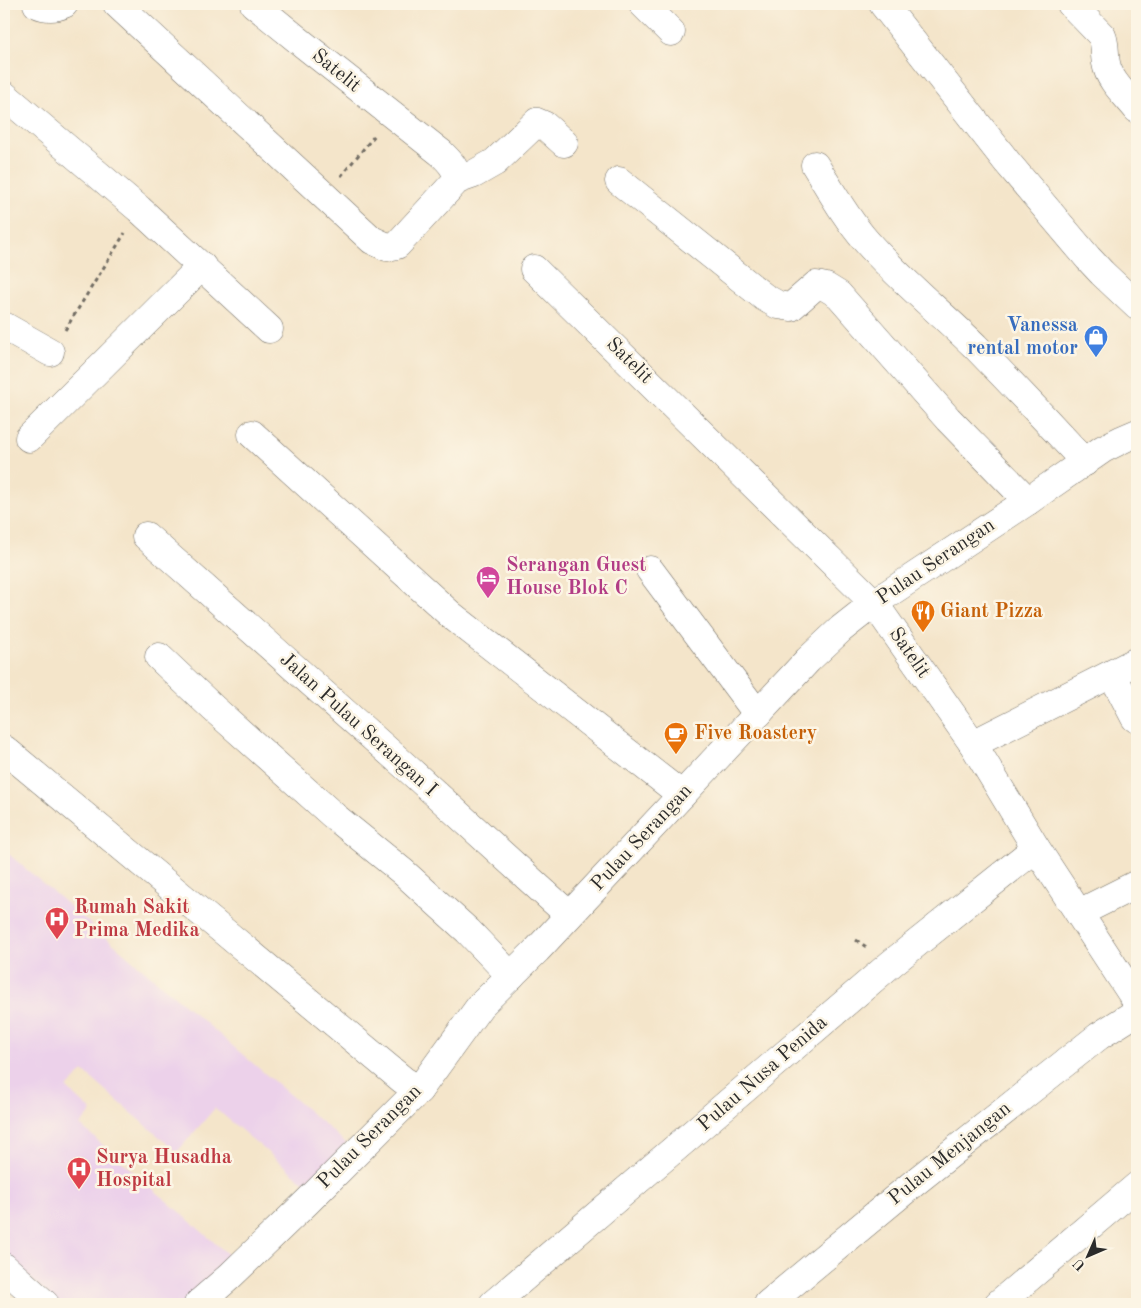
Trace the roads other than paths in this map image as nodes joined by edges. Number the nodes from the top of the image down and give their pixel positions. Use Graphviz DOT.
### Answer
graph roads {
  1 [pos="117,4"];
  2 [pos="254,4"];
  3 [pos="643,4"];
  4 [pos="883,4"];
  5 [pos="1071,4"];
  6 [pos="671,32"];
  7 [pos="4,95"];
  8 [pos="1137,109"];
  9 [pos="564,143"];
  10 [pos="814,165"];
  11 [pos="456,180"];
  12 [pos="619,181"];
  13 [pos="202,266"];
  14 [pos="534,269"];
  15 [pos="1137,306"];
  16 [pos="4,326"];
  17 [pos="270,329"];
  18 [pos="50,352"];
  19 [pos="1137,433"];
  20 [pos="252,434"];
  21 [pos="29,438"];
  22 [pos="1084,462"];
  23 [pos="1028,501"];
  24 [pos="146,536"];
  25 [pos="650,570"];
  26 [pos="874,603"];
  27 [pos="159,657"];
  28 [pos="1137,661"];
  29 [pos="1112,674"];
  30 [pos="758,713"];
  31 [pos="1137,719"];
  32 [pos="973,744"];
  33 [pos="4,749"];
  34 [pos="682,795"];
  35 [pos="1036,848"];
  36 [pos="1137,884"];
  37 [pos="1079,913"];
  38 [pos="569,915"];
  39 [pos="511,976"];
  40 [pos="1137,1002"];
  41 [pos="1137,1012"];
  42 [pos="419,1090"];
  43 [pos="1137,1186"];
  44 [pos="4,1267"];
  45 [pos="4,1291"];
  46 [pos="18,1304"];
  47 [pos="45,1304"];
  48 [pos="198,1304"];
  49 [pos="494,1304"];
  50 [pos="768,1304"];
  51 [pos="998,1304"];
  1 -- 11 [label="street"];
  2 -- 11 [label="street, Satelit"];
  3 -- 6 [label="street"];
  4 -- 15 [label="street"];
  5 -- 8 [label="street"];
  7 -- 13 [label="street"];
  9 -- 11 [label="street"];
  10 -- 22 [label="street"];
  12 -- 23 [label="street"];
  13 -- 17 [label="street"];
  13 -- 21 [label="street"];
  14 -- 26 [label="street, Satelit"];
  16 -- 18 [label="street"];
  19 -- 22 [label="street, Pulau Serangan"];
  20 -- 34 [label="street"];
  22 -- 23 [label="street, Pulau Serangan"];
  23 -- 26 [label="street, Pulau Serangan"];
  24 -- 38 [label="street, Jalan Pulau Serangan I"];
  25 -- 30 [label="street"];
  26 -- 30 [label="street, Pulau Serangan"];
  26 -- 32 [label="street, Satelit"];
  27 -- 39 [label="street"];
  28 -- 29 [label="street"];
  29 -- 31 [label="street"];
  29 -- 32 [label="street"];
  30 -- 34 [label="street, Pulau Serangan"];
  32 -- 35 [label="street, Satelit"];
  33 -- 42 [label="street"];
  34 -- 38 [label="street, Pulau Serangan"];
  35 -- 37 [label="street, Satelit"];
  35 -- 49 [label="street, Pulau Nusa Penida"];
  36 -- 37 [label="street"];
  37 -- 40 [label="street, Satelit"];
  38 -- 39 [label="street, Pulau Serangan"];
  39 -- 42 [label="street, Pulau Serangan"];
  41 -- 50 [label="street, Pulau Menjangan"];
  42 -- 48 [label="street, Pulau Serangan"];
  43 -- 51 [label="street"];
  44 -- 47 [label="street"];
  45 -- 46 [label="street"];
}
